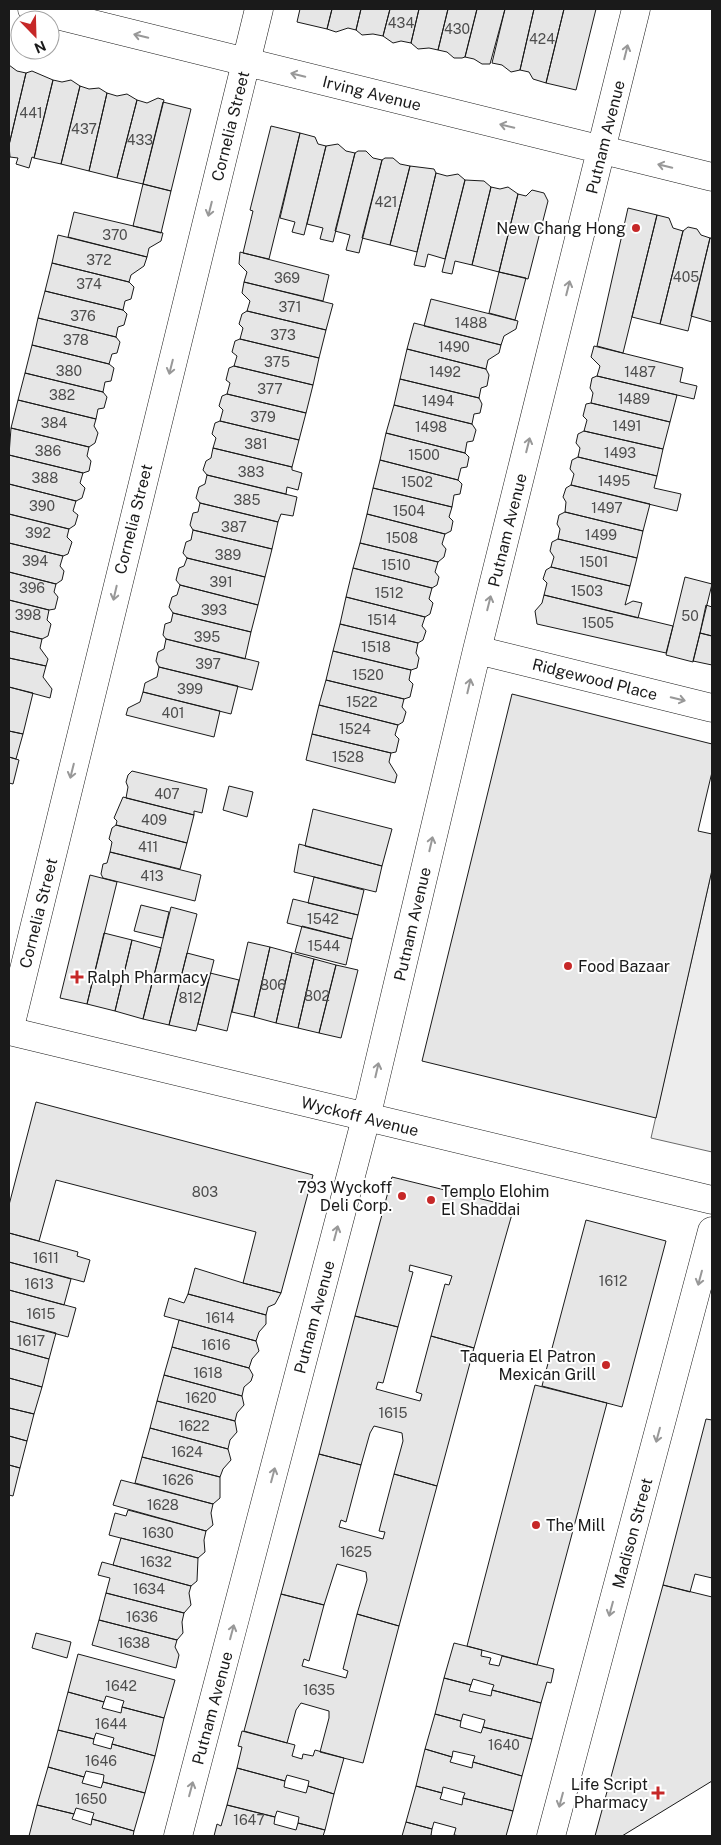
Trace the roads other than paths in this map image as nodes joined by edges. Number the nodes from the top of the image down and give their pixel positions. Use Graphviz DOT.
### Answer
graph roads {
  1 [pos="32,9"];
  2 [pos="259,9"];
  3 [pos="636,9"];
  4 [pos="246,62"];
  5 [pos="602,150"];
  6 [pos="712,177"];
  7 [pos="477,650"];
  8 [pos="712,708"];
  9 [pos="9,1031"];
  10 [pos="366,1118"];
  11 [pos="712,1200"];
  12 [pos="712,1231"];
  13 [pos="178,1836"];
  14 [pos="551,1836"];
  4 -- 1 [label="street, Irving Avenue, one-way"];
  2 -- 4 [label="street, Cornelia Street"];
  5 -- 3 [label="street, Putnam Avenue, one-way"];
  5 -- 4 [label="street, Irving Avenue, one-way"];
  4 -- 9 [label="street, Cornelia Street, one-way"];
  6 -- 5 [label="street, Irving Avenue, one-way"];
  7 -- 5 [label="street, Putnam Avenue, one-way"];
  7 -- 8 [label="street, Ridgewood Place, one-way"];
  10 -- 7 [label="street, Putnam Avenue, one-way"];
  9 -- 10 [label="street, Wyckoff Avenue"];
  10 -- 11 [label="street, Wyckoff Avenue"];
  13 -- 10 [label="street, Putnam Avenue, one-way"];
  12 -- 14 [label="street, Madison Street, one-way"];
}
